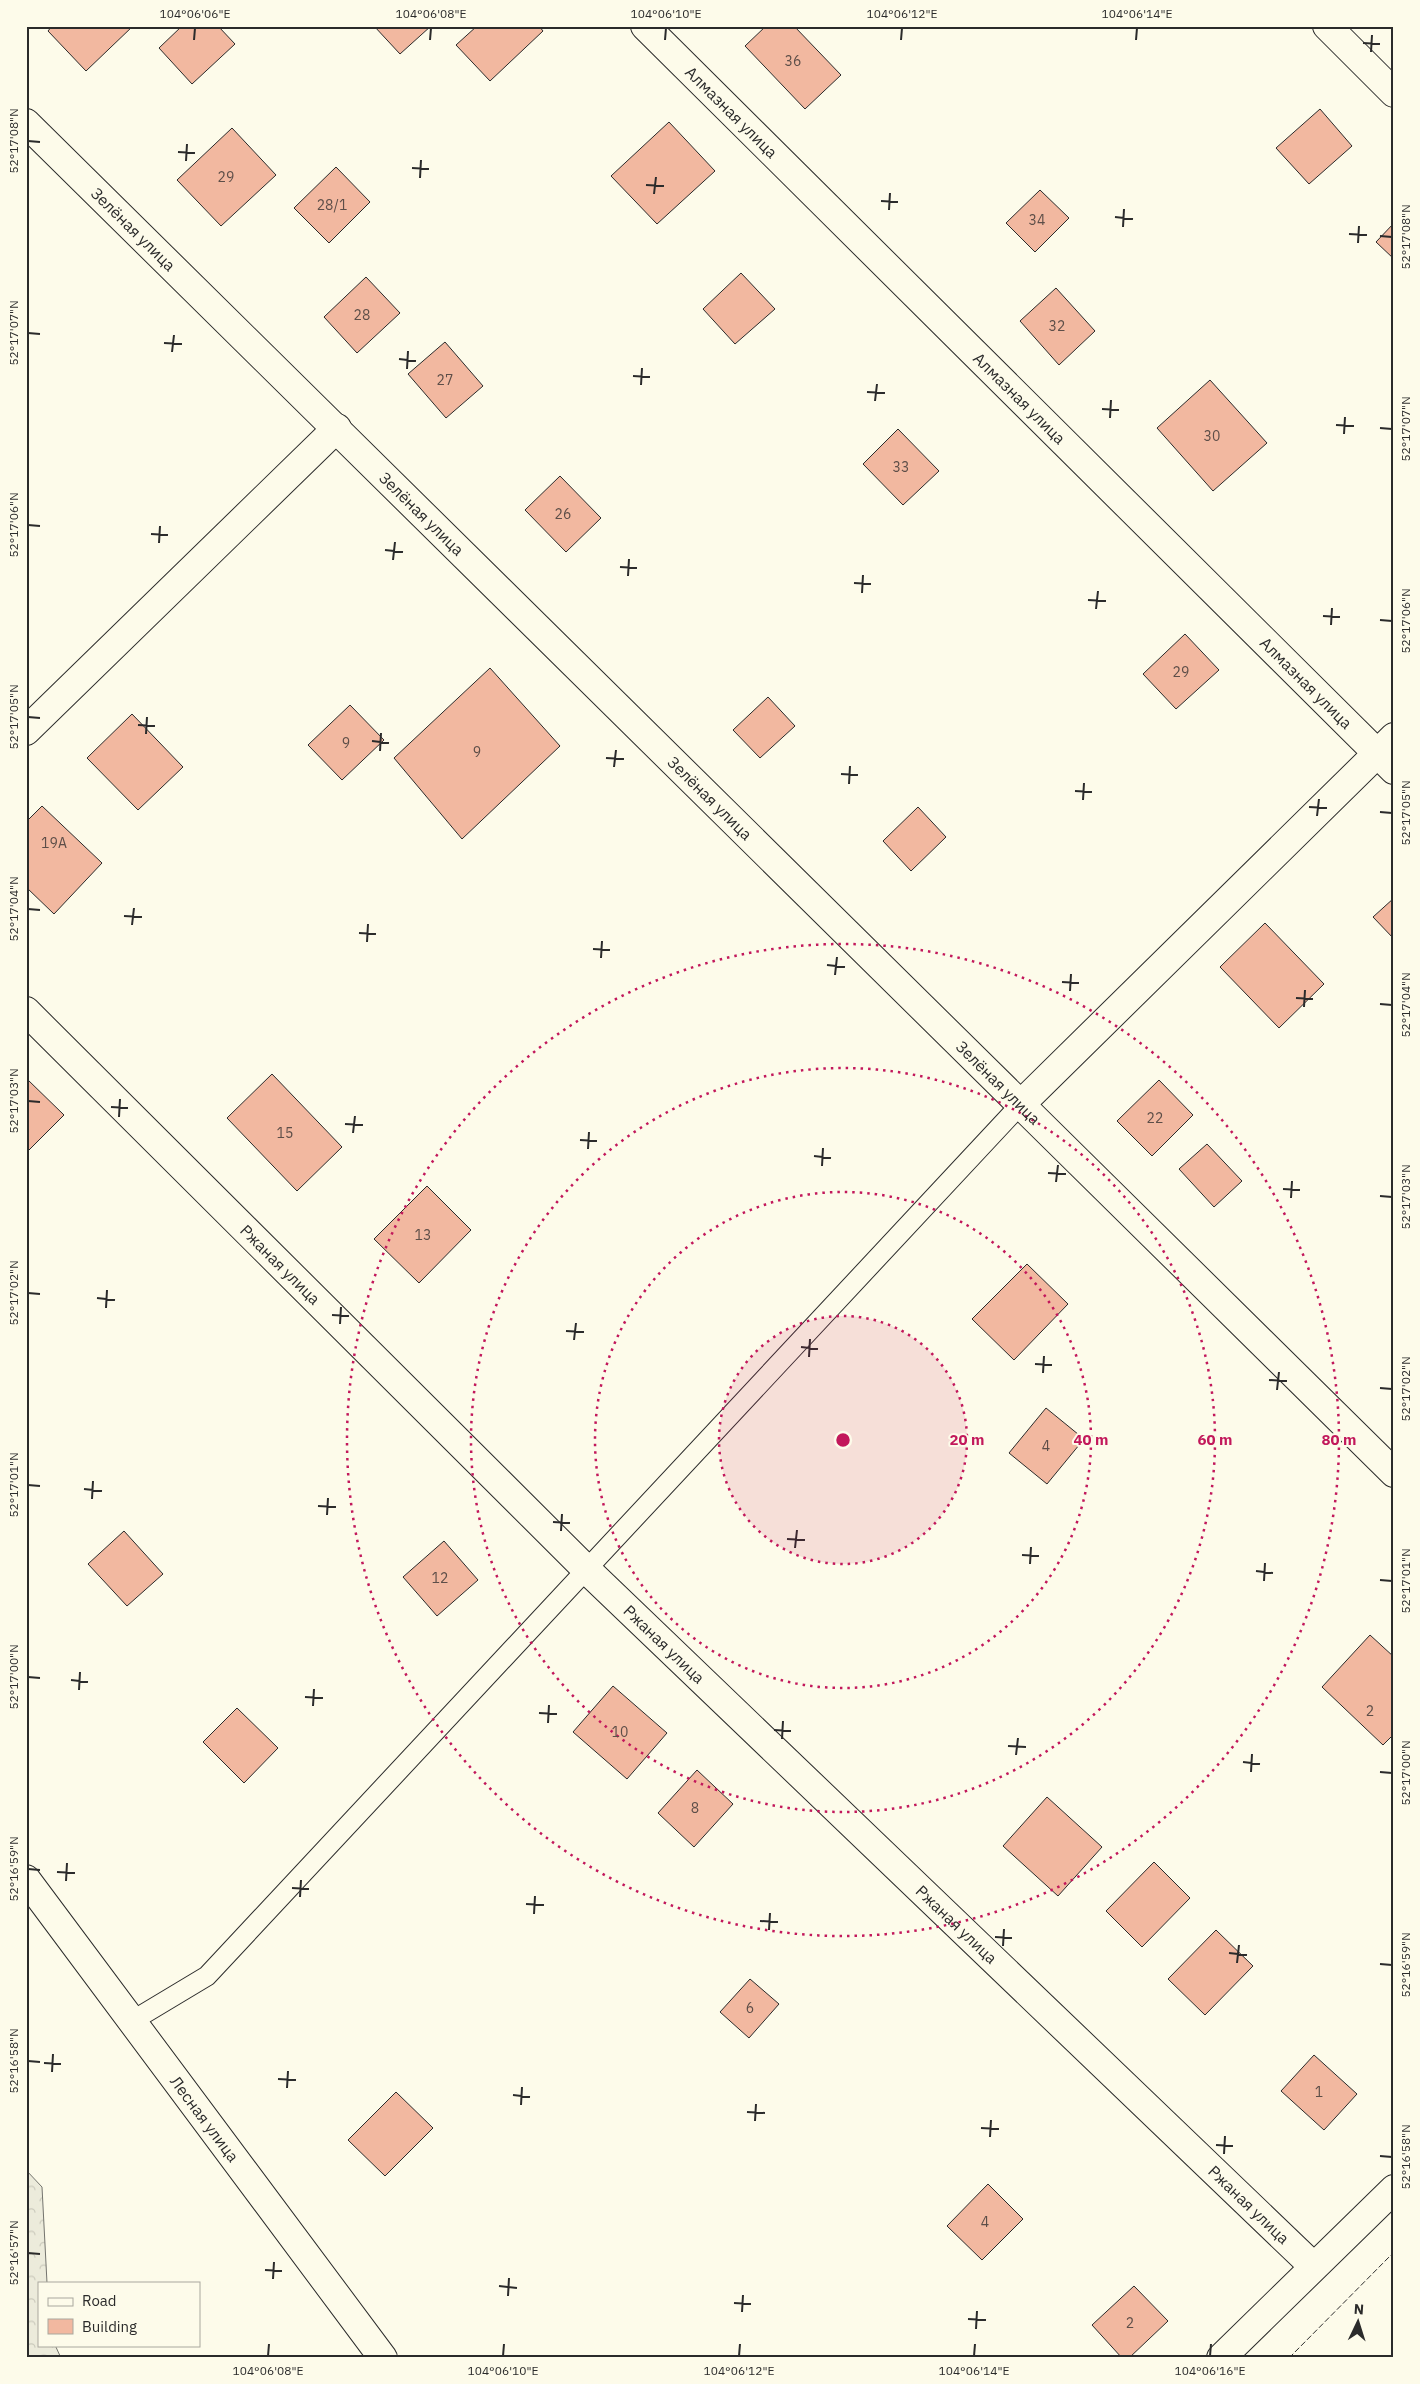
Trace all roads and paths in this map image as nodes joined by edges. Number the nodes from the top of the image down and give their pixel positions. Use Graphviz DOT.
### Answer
graph roads {
  1 [pos="645,26"];
  2 [pos="1327,26"];
  3 [pos="1394,93"];
  4 [pos="26,123"];
  5 [pos="337,428"];
  6 [pos="26,731"];
  7 [pos="1388,753"];
  8 [pos="26,1011"];
  9 [pos="1021,1104"];
  10 [pos="1394,1473"];
  11 [pos="587,1570"];
  12 [pos="26,1880"];
  13 [pos="132,2021"];
  14 [pos="1394,2189"];
  15 [pos="1313,2266"];
  16 [pos="383,2358"];
  17 [pos="1221,2358"];
  1 -- 7 [label="street, Алмазная улица"];
  2 -- 3 [label="street"];
  4 -- 5 [label="street, Зелёная улица"];
  5 -- 6 [label="street"];
  5 -- 9 [label="street, Зелёная улица"];
  7 -- 9 [label="street"];
  8 -- 11 [label="street, Ржаная улица"];
  9 -- 10 [label="street, Зелёная улица"];
  9 -- 11 [label="lane"];
  11 -- 13 [label="lane"];
  11 -- 15 [label="street, Ржаная улица"];
  12 -- 13 [label="street, Лесная улица"];
  13 -- 16 [label="street, Лесная улица"];
  14 -- 15 [label="street"];
  15 -- 17 [label="street"];
}
